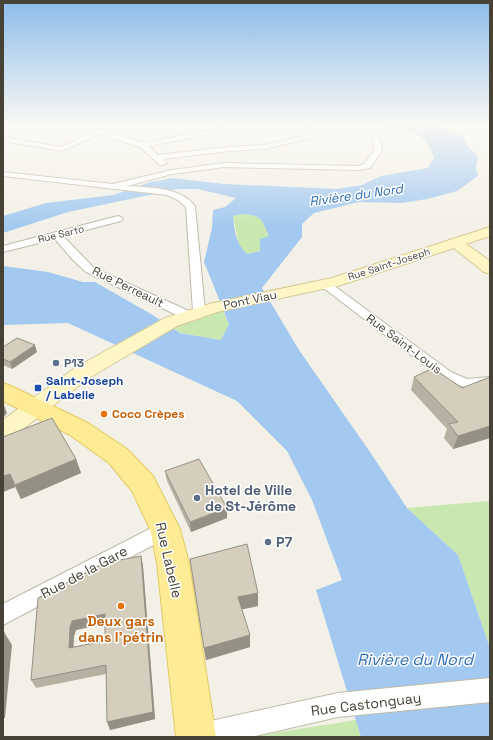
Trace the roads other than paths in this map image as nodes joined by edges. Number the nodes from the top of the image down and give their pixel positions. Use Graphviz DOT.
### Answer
graph roads {
  1 [pos="159,159"];
  2 [pos="372,159"];
  3 [pos="172,172"];
  4 [pos="3,174"];
  5 [pos="110,187"];
  6 [pos="118,219"];
  7 [pos="490,230"];
  8 [pos="57,235"];
  9 [pos="455,242"];
  10 [pos="3,249"];
  11 [pos="490,269"];
  12 [pos="325,284"];
  13 [pos="287,292"];
  14 [pos="192,314"];
  15 [pos="490,382"];
  16 [pos="3,391"];
  17 [pos="35,408"];
  18 [pos="3,432"];
  19 [pos="164,529"];
  20 [pos="3,615"];
  21 [pos="490,690"];
  22 [pos="196,737"];
  1 -- 3 [label="street"];
  2 -- 3 [label="street"];
  3 -- 5 [label="street"];
  4 -- 5 [label="street"];
  5 -- 14 [label="street"];
  6 -- 8 [label="street, Rue Sarto"];
  7 -- 9 [label="street, Rue Saint-Joseph"];
  8 -- 10 [label="street, Rue Sarto"];
  8 -- 14 [label="street, Rue Perreault"];
  9 -- 11 [label="street"];
  9 -- 12 [label="street, Rue Saint-Joseph"];
  12 -- 13 [label="street, Rue Saint-Joseph"];
  12 -- 15 [label="street, Rue Saint-Louis"];
  13 -- 14 [label="street, Pont Viau"];
  14 -- 17 [label="street, Pont Viau"];
  16 -- 17 [label="main road, Rue Labelle"];
  17 -- 18 [label="street"];
  17 -- 19 [label="main road, Rue Labelle"];
  19 -- 20 [label="street, Rue de la Gare"];
  19 -- 22 [label="main road, Rue Labelle"];
  21 -- 22 [label="street, Rue Castonguay"];
}
